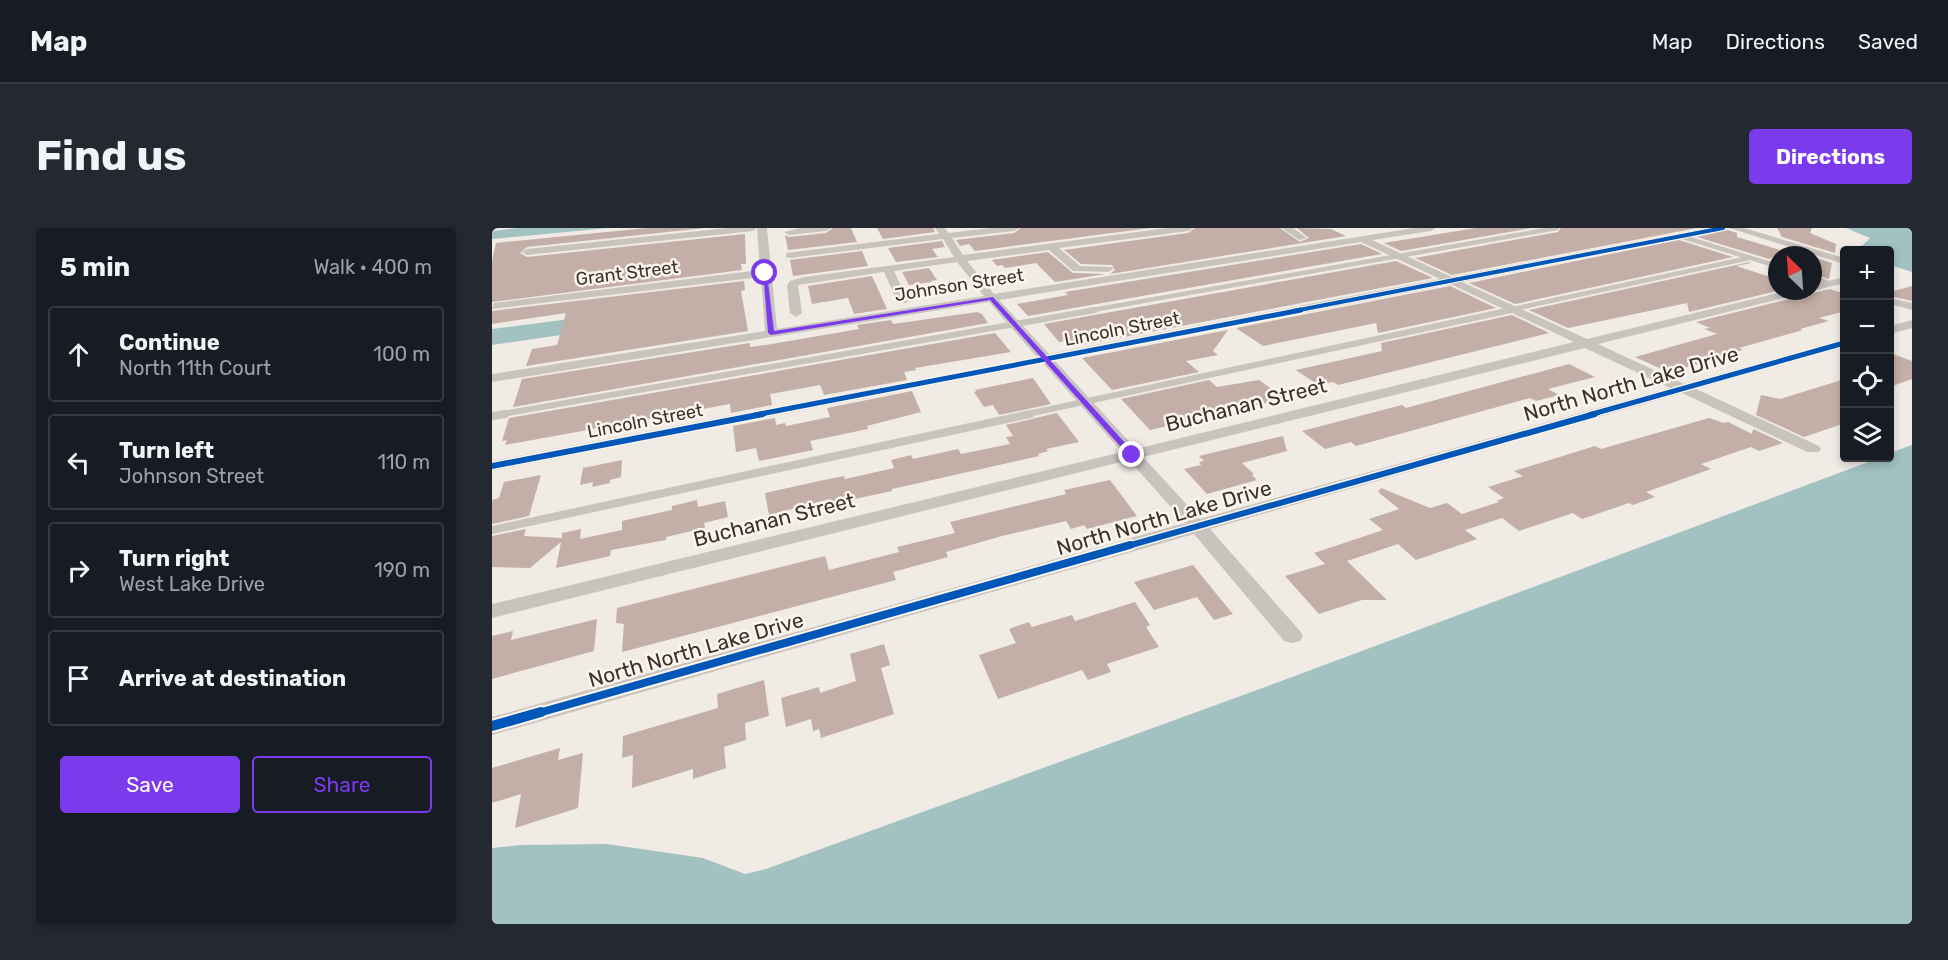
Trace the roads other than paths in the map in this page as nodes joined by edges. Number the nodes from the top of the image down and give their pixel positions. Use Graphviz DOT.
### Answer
graph roads {
  1 [pos="753,228"];
  2 [pos="762,228"];
  3 [pos="826,228"];
  4 [pos="1014,228"];
  5 [pos="1188,228"];
  6 [pos="1287,228"];
  7 [pos="1431,228"];
  8 [pos="1557,228"];
  9 [pos="1723,228"];
  10 [pos="1734,228"];
  11 [pos="1160,230"];
  12 [pos="789,232"];
  13 [pos="943,232"];
  14 [pos="1680,236"];
  15 [pos="1362,239"];
  16 [pos="1053,248"];
  17 [pos="527,252"];
  18 [pos="790,255"];
  19 [pos="1398,256"];
  20 [pos="1749,258"];
  21 [pos="961,260"];
  22 [pos="1840,260"];
  23 [pos="1768,264"];
  24 [pos="888,270"];
  25 [pos="765,273"];
  26 [pos="1452,281"];
  27 [pos="1822,281"];
  28 [pos="1840,281"];
  29 [pos="1831,284"];
  30 [pos="1822,286"];
  31 [pos="1840,287"];
  32 [pos="991,298"];
  33 [pos="1768,299"];
  34 [pos="902,301"];
  35 [pos="1894,302"];
  36 [pos="494,306"];
  37 [pos="1912,307"];
  38 [pos="1512,309"];
  39 [pos="796,313"];
  40 [pos="1015,324"];
  41 [pos="1912,324"];
  42 [pos="1894,329"];
  43 [pos="771,333"];
  44 [pos="1584,343"];
  45 [pos="1840,344"];
  46 [pos="1047,358"];
  47 [pos="492,378"];
  48 [pos="1683,388"];
  49 [pos="1085,402"];
  50 [pos="492,416"];
  51 [pos="1814,449"];
  52 [pos="1132,455"];
  53 [pos="492,466"];
  54 [pos="1198,527"];
  55 [pos="492,530"];
  56 [pos="492,611"];
  57 [pos="1292,636"];
  58 [pos="492,726"];
  1 -- 17 [label="street"];
  2 -- 25 [label="street"];
  3 -- 12 [label="street"];
  4 -- 13 [label="street"];
  5 -- 11 [label="street"];
  6 -- 16 [label="street"];
  7 -- 15 [label="street, Johnson Street"];
  8 -- 19 [label="lane"];
  9 -- 14 [label="street, Lincoln Street"];
  10 -- 22 [label="street"];
  11 -- 16 [label="street"];
  13 -- 18 [label="street"];
  13 -- 21 [label="street"];
  14 -- 20 [label="lane"];
  14 -- 26 [label="street, Lincoln Street"];
  15 -- 19 [label="street"];
  15 -- 32 [label="street, Johnson Street"];
  16 -- 21 [label="street"];
  19 -- 26 [label="street"];
  19 -- 40 [label="lane"];
  20 -- 23 [label="lane"];
  20 -- 38 [label="lane"];
  21 -- 24 [label="street"];
  21 -- 32 [label="street"];
  24 -- 34 [label="street"];
  24 -- 39 [label="street"];
  25 -- 36 [label="street, Grant Street"];
  25 -- 43 [label="street"];
  26 -- 38 [label="street"];
  26 -- 46 [label="street, Lincoln Street"];
  27 -- 29 [label="lane"];
  28 -- 29 [label="street"];
  29 -- 30 [label="street"];
  29 -- 31 [label="street"];
  32 -- 40 [label="street"];
  32 -- 43 [label="street, Johnson Street"];
  33 -- 44 [label="street, Buchanan Street"];
  35 -- 37 [label="street"];
  38 -- 44 [label="street"];
  38 -- 49 [label="lane"];
  40 -- 46 [label="street"];
  40 -- 50 [label="lane"];
  41 -- 42 [label="street"];
  43 -- 47 [label="street, Johnson Street"];
  44 -- 48 [label="street"];
  44 -- 52 [label="street, Buchanan Street"];
  45 -- 48 [label="street, North North Lake Drive"];
  46 -- 49 [label="street"];
  46 -- 53 [label="street, Lincoln Street"];
  48 -- 51 [label="street"];
  48 -- 54 [label="street, North North Lake Drive"];
  49 -- 52 [label="street"];
  49 -- 55 [label="lane"];
  52 -- 54 [label="street"];
  52 -- 56 [label="street, Buchanan Street"];
  54 -- 57 [label="street"];
  54 -- 58 [label="street, North North Lake Drive"];
}
